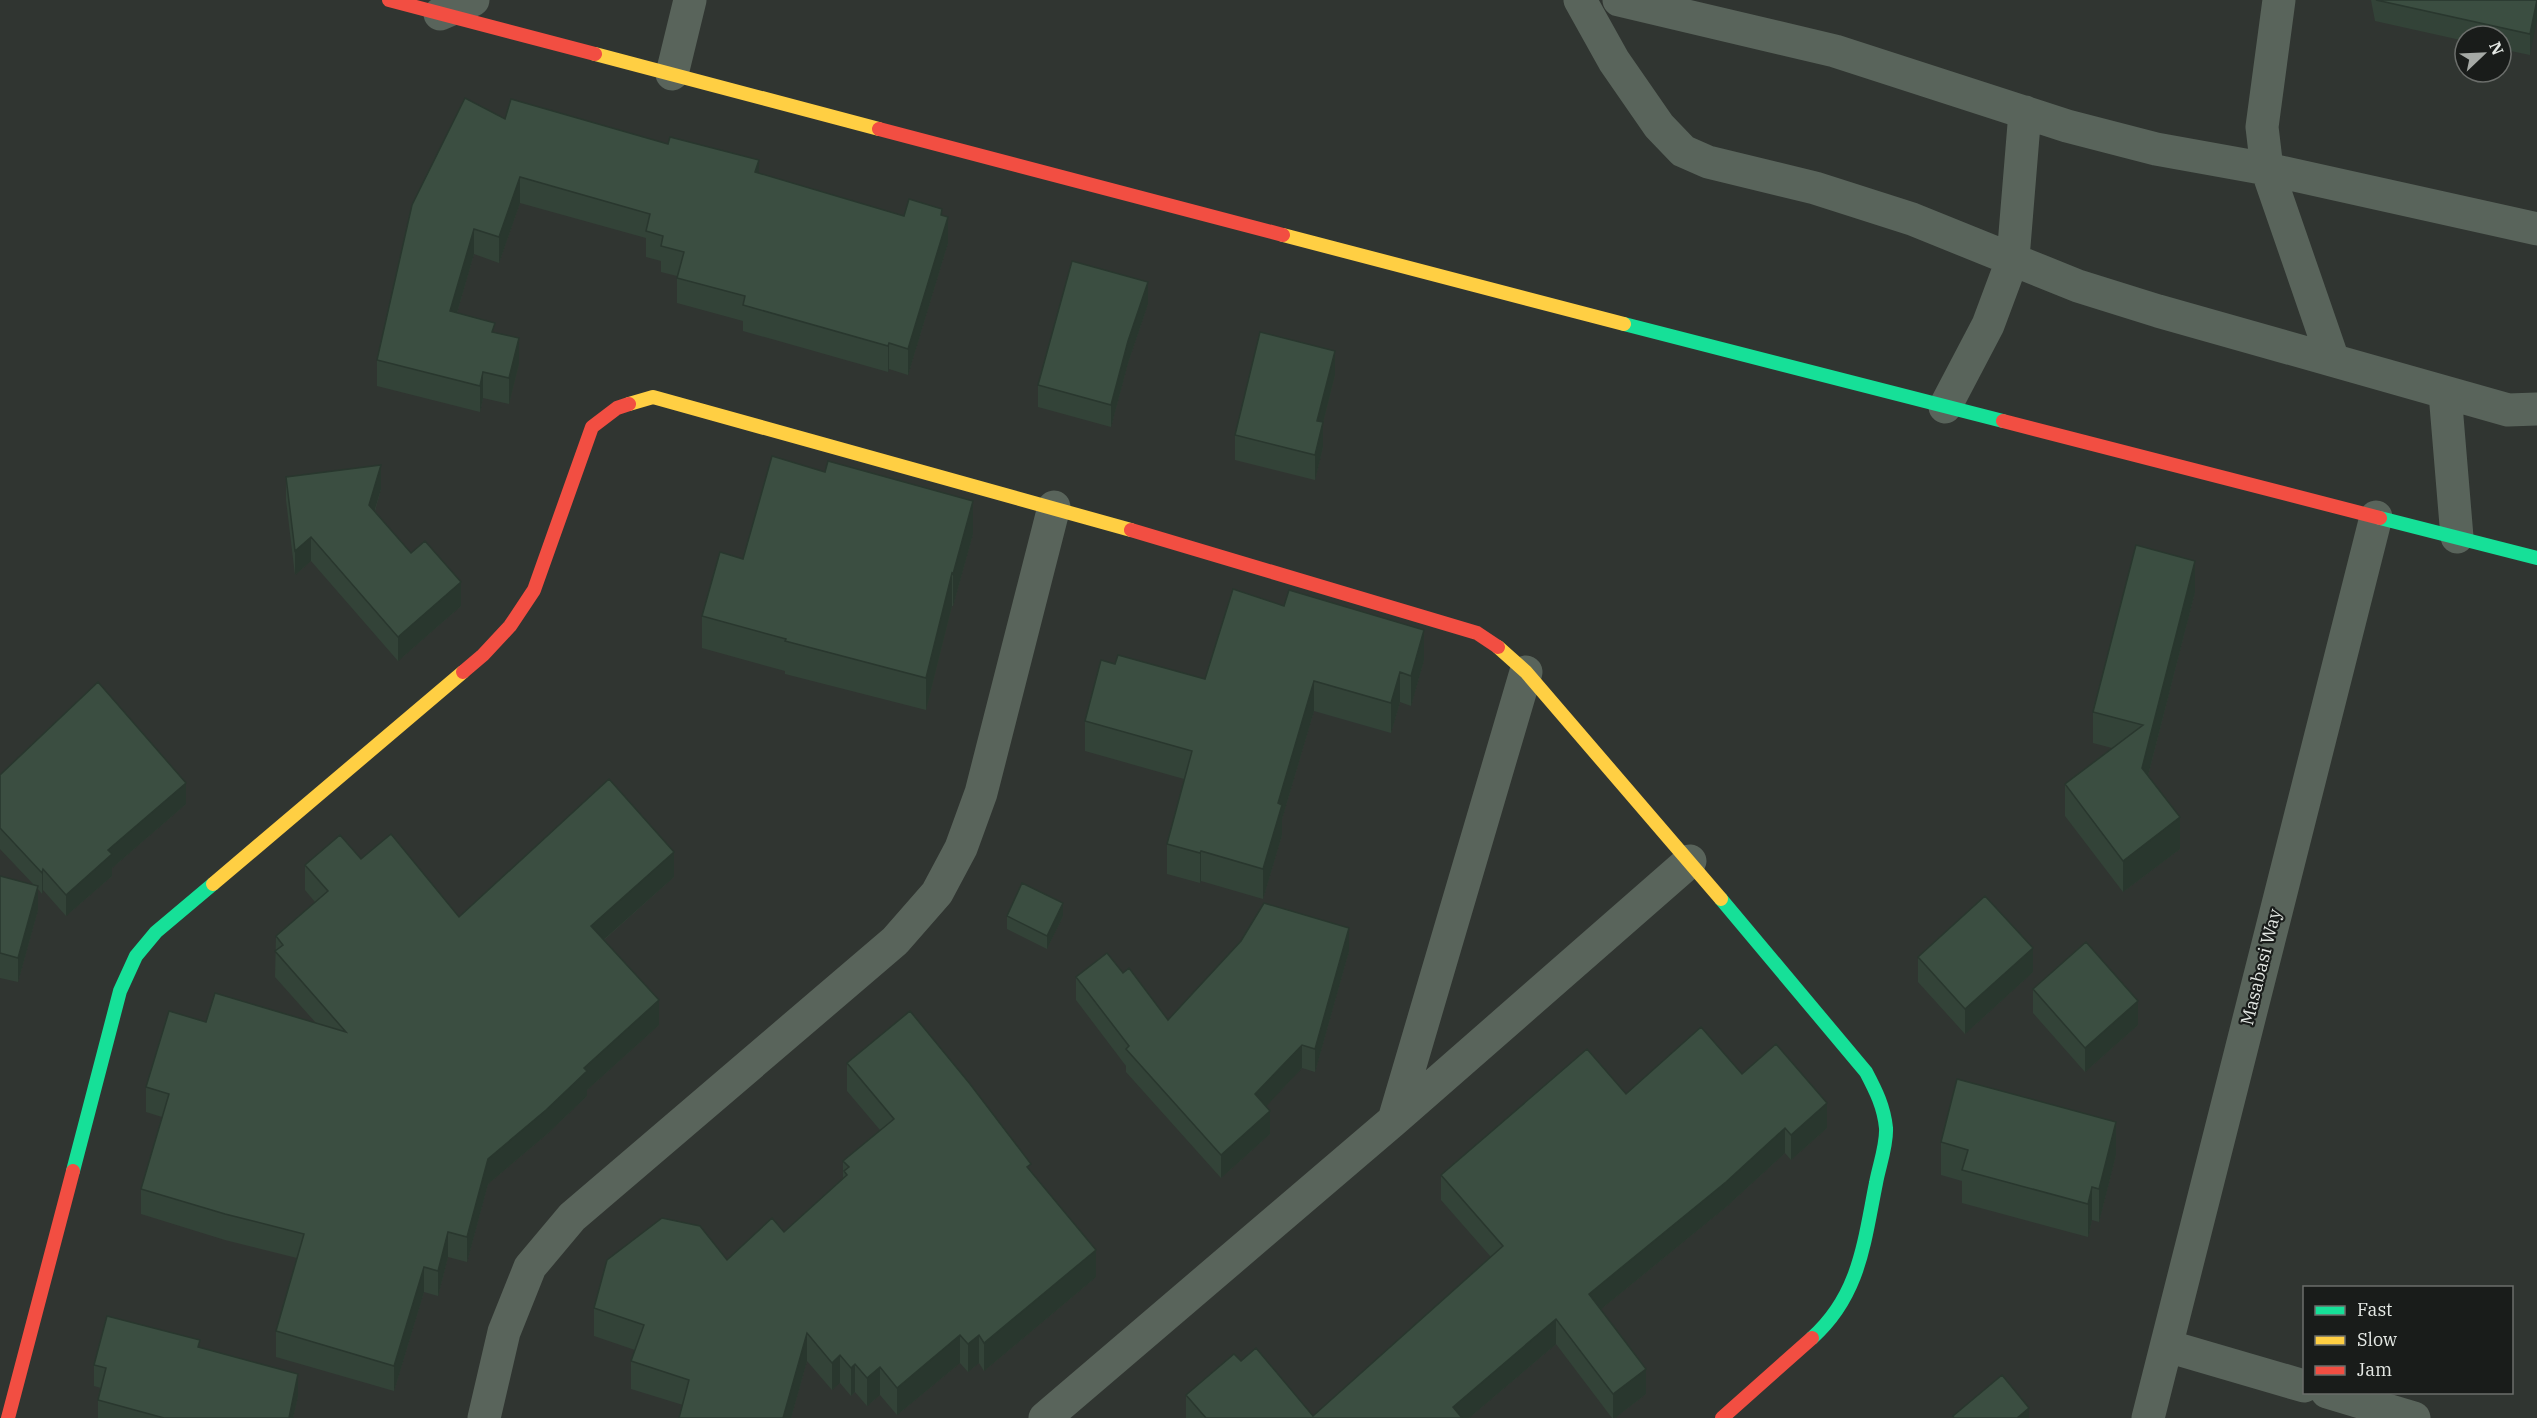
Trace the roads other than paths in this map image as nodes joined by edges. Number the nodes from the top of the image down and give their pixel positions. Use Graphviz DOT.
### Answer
graph roads {
  1 [pos="388,0"];
  2 [pos="473,0"];
  3 [pos="690,0"];
  4 [pos="1580,0"];
  5 [pos="1619,0"];
  6 [pos="2279,0"];
  7 [pos="440,14"];
  8 [pos="672,74"];
  9 [pos="2025,112"];
  10 [pos="2267,169"];
  11 [pos="2537,229"];
  12 [pos="2013,258"];
  13 [pos="2333,360"];
  14 [pos="2445,393"];
  15 [pos="1945,407"];
  16 [pos="2537,409"];
  17 [pos="1054,507"];
  18 [pos="2376,517"];
  19 [pos="2457,537"];
  20 [pos="2537,558"];
  21 [pos="1526,672"];
  22 [pos="1690,861"];
  23 [pos="1394,1120"];
  24 [pos="2167,1346"];
  25 [pos="2303,1386"];
  26 [pos="2334,1394"];
  27 [pos="8,1418"];
  28 [pos="484,1418"];
  29 [pos="1045,1418"];
  30 [pos="1722,1418"];
  31 [pos="2148,1418"];
  32 [pos="2414,1418"];
  1 -- 7 [label="street"];
  2 -- 7 [label="street"];
  3 -- 8 [label="street"];
  4 -- 12 [label="street"];
  5 -- 9 [label="street"];
  6 -- 10 [label="street"];
  7 -- 8 [label="street"];
  8 -- 15 [label="street"];
  9 -- 10 [label="street"];
  9 -- 12 [label="street"];
  10 -- 11 [label="street"];
  10 -- 13 [label="street"];
  12 -- 13 [label="street"];
  12 -- 15 [label="street"];
  13 -- 14 [label="street"];
  14 -- 16 [label="street"];
  14 -- 19 [label="street"];
  15 -- 18 [label="street"];
  17 -- 21 [label="street"];
  17 -- 27 [label="street"];
  17 -- 28 [label="street"];
  18 -- 19 [label="street"];
  18 -- 24 [label="street, Masabasi Way"];
  19 -- 20 [label="street"];
  21 -- 22 [label="street"];
  21 -- 23 [label="street"];
  22 -- 23 [label="street"];
  22 -- 30 [label="street"];
  23 -- 29 [label="street"];
  24 -- 25 [label="street"];
  24 -- 31 [label="street, Masabasi Way"];
  26 -- 32 [label="street"];
}
